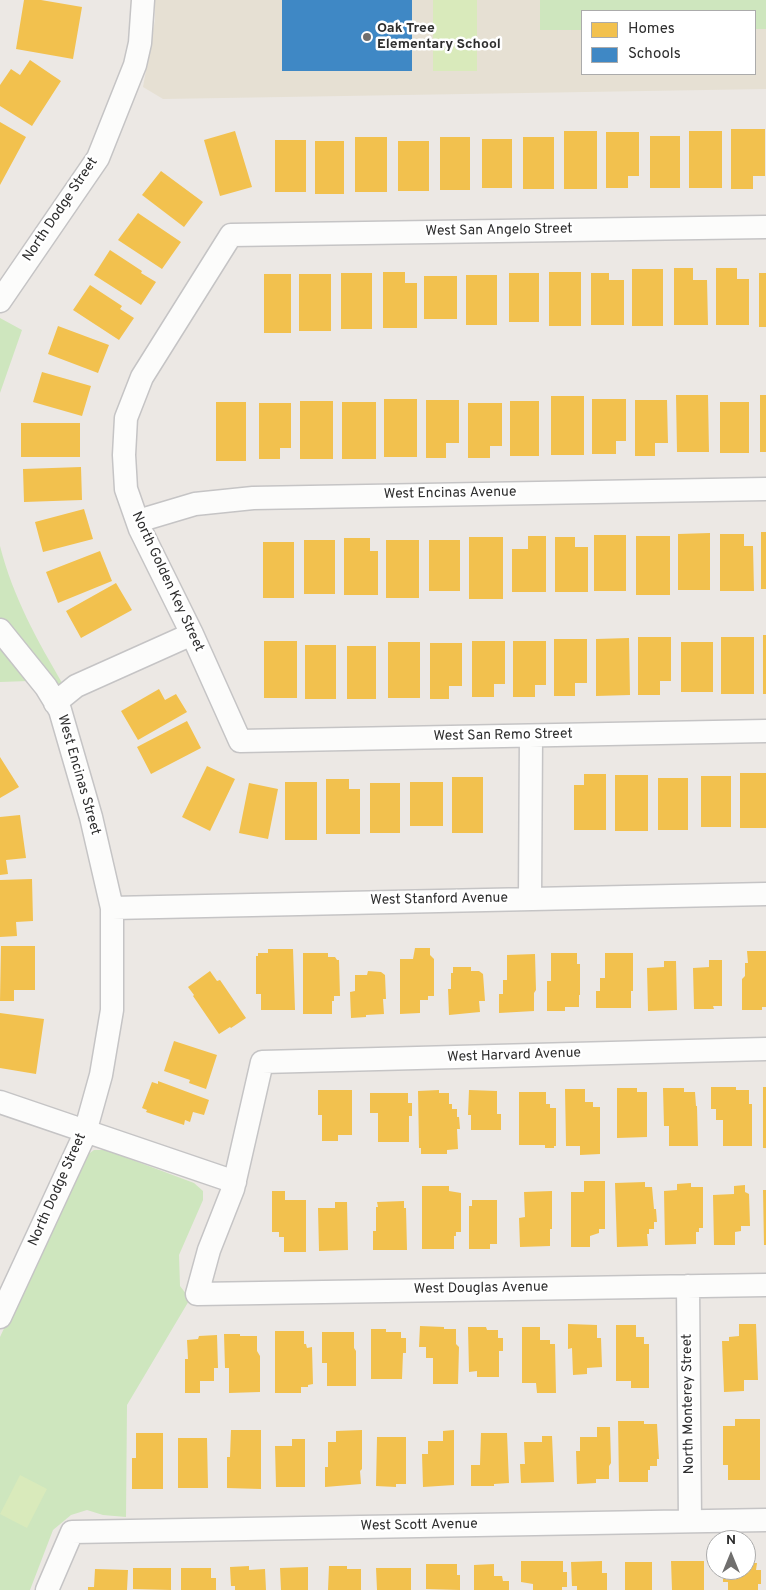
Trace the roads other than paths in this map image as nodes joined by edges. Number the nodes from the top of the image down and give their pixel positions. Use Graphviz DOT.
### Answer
graph roads {
  1 [pos="143,0"];
  2 [pos="766,227"];
  3 [pos="231,235"];
  4 [pos="0,301"];
  5 [pos="766,489"];
  6 [pos="138,521"];
  7 [pos="0,630"];
  8 [pos="192,634"];
  9 [pos="55,703"];
  10 [pos="766,731"];
  11 [pos="531,736"];
  12 [pos="240,741"];
  13 [pos="766,894"];
  14 [pos="530,898"];
  15 [pos="112,908"];
  16 [pos="766,1049"];
  17 [pos="0,1102"];
  18 [pos="85,1131"];
  19 [pos="234,1182"];
  20 [pos="766,1285"];
  21 [pos="688,1286"];
  22 [pos="0,1317"];
  23 [pos="766,1520"];
  24 [pos="690,1522"];
  25 [pos="47,1590"];
  1 -- 4 [label="street, North Dodge Street"];
  2 -- 3 [label="street, West San Angelo Street"];
  3 -- 6 [label="street, North Golden Key Street"];
  5 -- 6 [label="street, West Encinas Avenue"];
  6 -- 8 [label="street, North Golden Key Street"];
  7 -- 9 [label="street, West Encinas Street"];
  8 -- 9 [label="street"];
  8 -- 12 [label="street, North Golden Key Street"];
  9 -- 15 [label="street, West Encinas Street"];
  10 -- 11 [label="street, West San Remo Street"];
  11 -- 12 [label="street, West San Remo Street"];
  11 -- 14 [label="street"];
  13 -- 14 [label="street, West Stanford Avenue"];
  14 -- 15 [label="street, West Stanford Avenue"];
  15 -- 18 [label="street, North Dodge Street"];
  16 -- 19 [label="street, West Harvard Avenue"];
  17 -- 18 [label="street"];
  18 -- 19 [label="street"];
  18 -- 22 [label="street, North Dodge Street"];
  19 -- 21 [label="street, West Douglas Avenue"];
  20 -- 21 [label="street, West Douglas Avenue"];
  21 -- 24 [label="street, North Monterey Street"];
  23 -- 24 [label="street, West Scott Avenue"];
  24 -- 25 [label="street, West Scott Avenue"];
}
